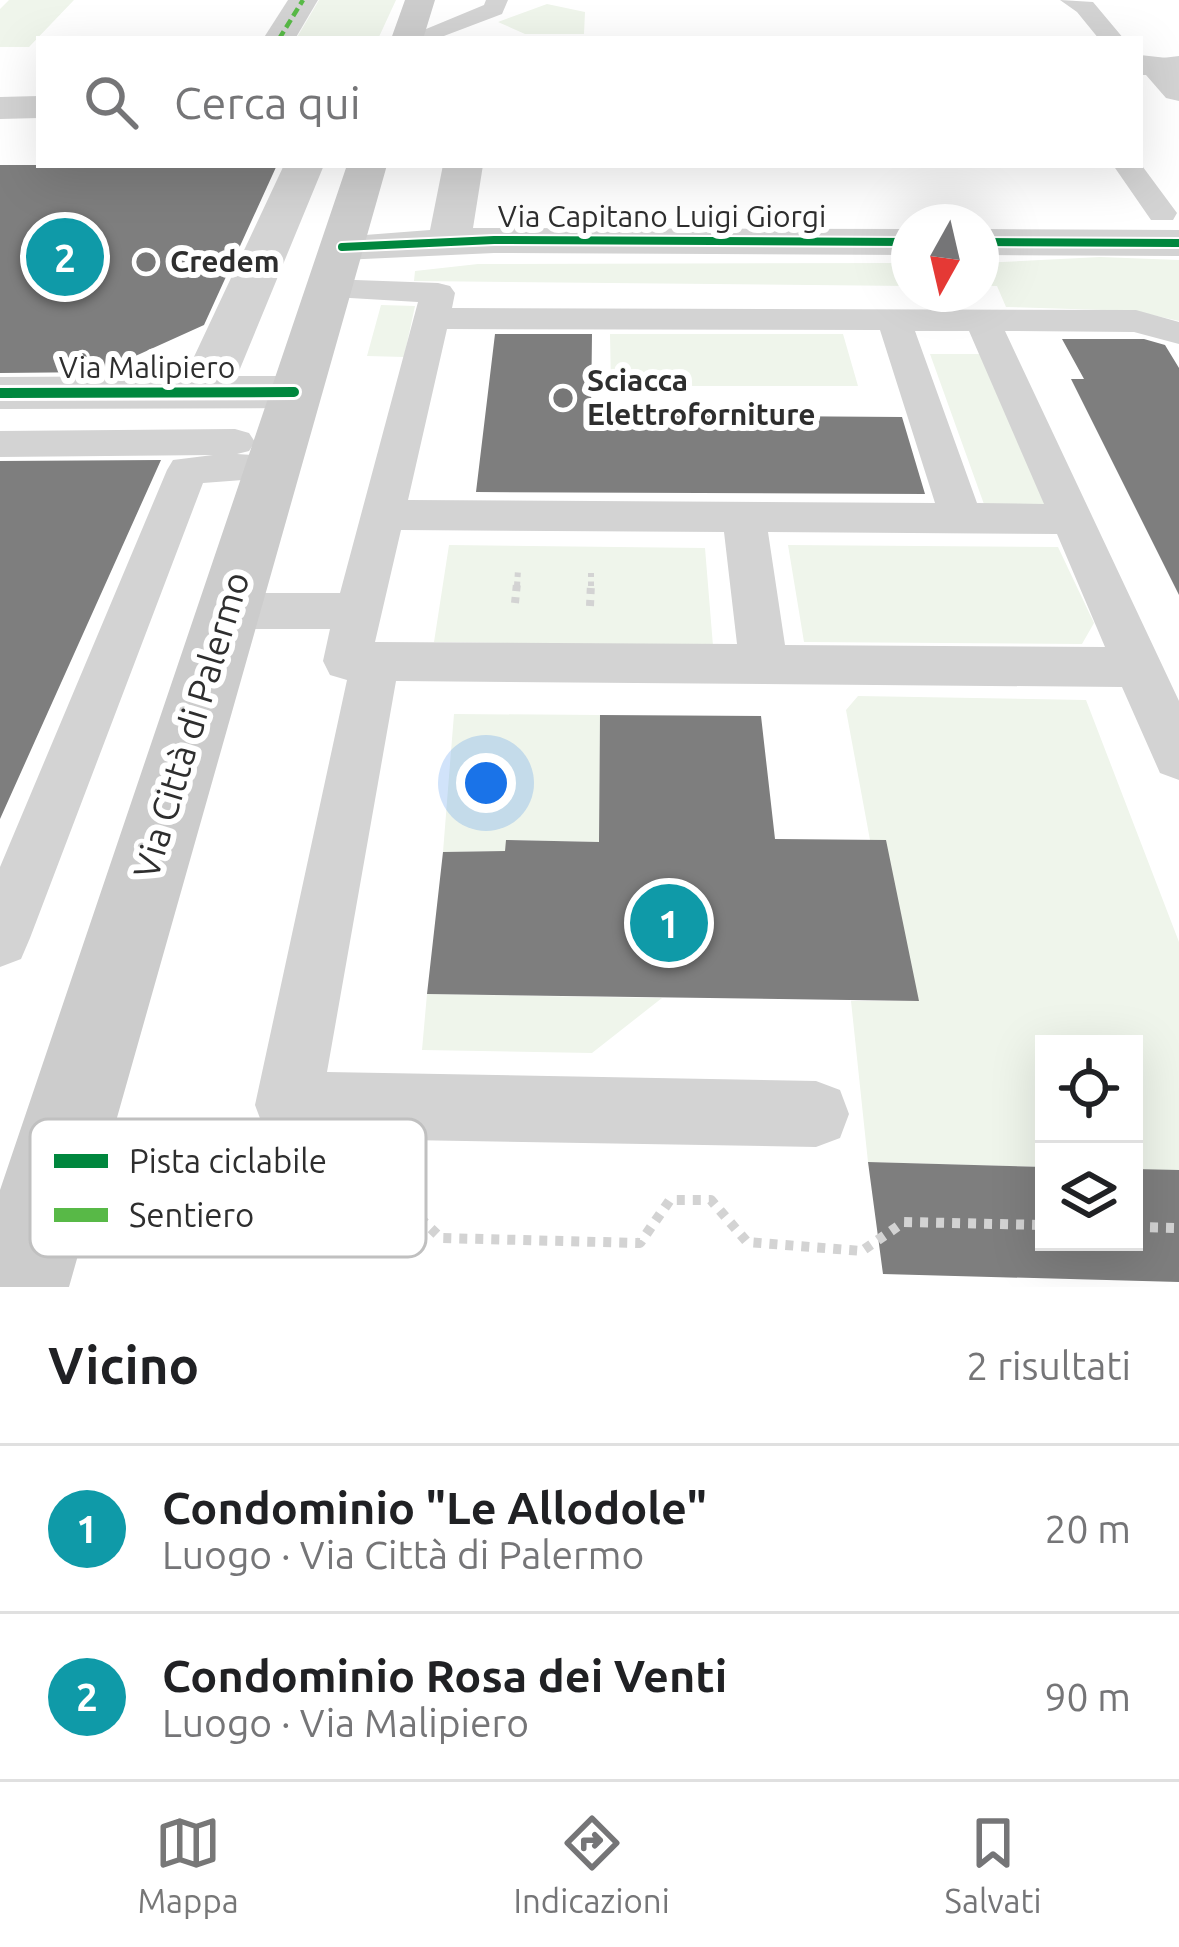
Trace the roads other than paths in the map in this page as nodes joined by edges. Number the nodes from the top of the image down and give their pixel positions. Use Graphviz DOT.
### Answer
graph roads {
  1 [pos="303,0"];
  2 [pos="420,0"];
  3 [pos="497,0"];
  4 [pos="1056,3"];
  5 [pos="281,36"];
  6 [pos="412,36"];
  7 [pos="419,36"];
  8 [pos="1109,36"];
  9 [pos="0,107"];
  10 [pos="36,107"];
  11 [pos="303,168"];
  12 [pos="366,168"];
  13 [pos="462,168"];
  14 [pos="1129,168"];
  15 [pos="1171,228"];
  16 [pos="999,241"];
  17 [pos="891,242"];
  18 [pos="449,243"];
  19 [pos="335,268"];
  20 [pos="432,318"];
  21 [pos="894,320"];
  22 [pos="982,320"];
  23 [pos="1179,333"];
  24 [pos="204,392"];
  25 [pos="0,393"];
  26 [pos="281,434"];
  27 [pos="0,444"];
  28 [pos="188,470"];
  29 [pos="0,475"];
  30 [pos="382,515"];
  31 [pos="744,517"];
  32 [pos="961,518"];
  33 [pos="1071,518"];
  34 [pos="226,610"];
  35 [pos="366,637"];
  36 [pos="764,664"];
  37 [pos="1138,667"];
  38 [pos="1179,758"];
  39 [pos="0,938"];
  40 [pos="816,1114"];
  41 [pos="70,1119"];
  42 [pos="30,1248"];
  43 [pos="18,1287"];
  1 -- 5 [label="street"];
  2 -- 6 [label="main road"];
  3 -- 7 [label="lane"];
  4 -- 8 [label="lane"];
  9 -- 10 [label="street"];
  11 -- 24 [label="street"];
  12 -- 19 [label="main road, Via Città di Palermo"];
  13 -- 18 [label="street"];
  14 -- 15 [label="lane"];
  15 -- 16 [label="street"];
  17 -- 18 [label="street, Via Capitano Luigi Giorgi"];
  18 -- 19 [label="street, Via Capitano Luigi Giorgi"];
  19 -- 20 [label="lane"];
  19 -- 26 [label="main road, Via Città di Palermo"];
  20 -- 21 [label="lane"];
  20 -- 30 [label="lane"];
  21 -- 22 [label="lane"];
  21 -- 32 [label="lane"];
  22 -- 23 [label="lane"];
  22 -- 33 [label="lane"];
  24 -- 25 [label="street, Via Malipiero"];
  24 -- 26 [label="street, Via Malipiero"];
  26 -- 27 [label="lane"];
  26 -- 28 [label="lane"];
  26 -- 34 [label="main road, Via Città di Palermo"];
  28 -- 29 [label="lane"];
  28 -- 39 [label="lane"];
  30 -- 31 [label="lane"];
  30 -- 35 [label="lane"];
  31 -- 32 [label="lane"];
  31 -- 36 [label="lane"];
  32 -- 33 [label="lane"];
  33 -- 37 [label="lane"];
  34 -- 35 [label="lane"];
  34 -- 41 [label="main road, Via Città di Palermo"];
  35 -- 36 [label="lane"];
  35 -- 40 [label="lane"];
  36 -- 37 [label="lane"];
  37 -- 38 [label="lane"];
  42 -- 43 [label="main road, Via Città di Palermo"];
}
